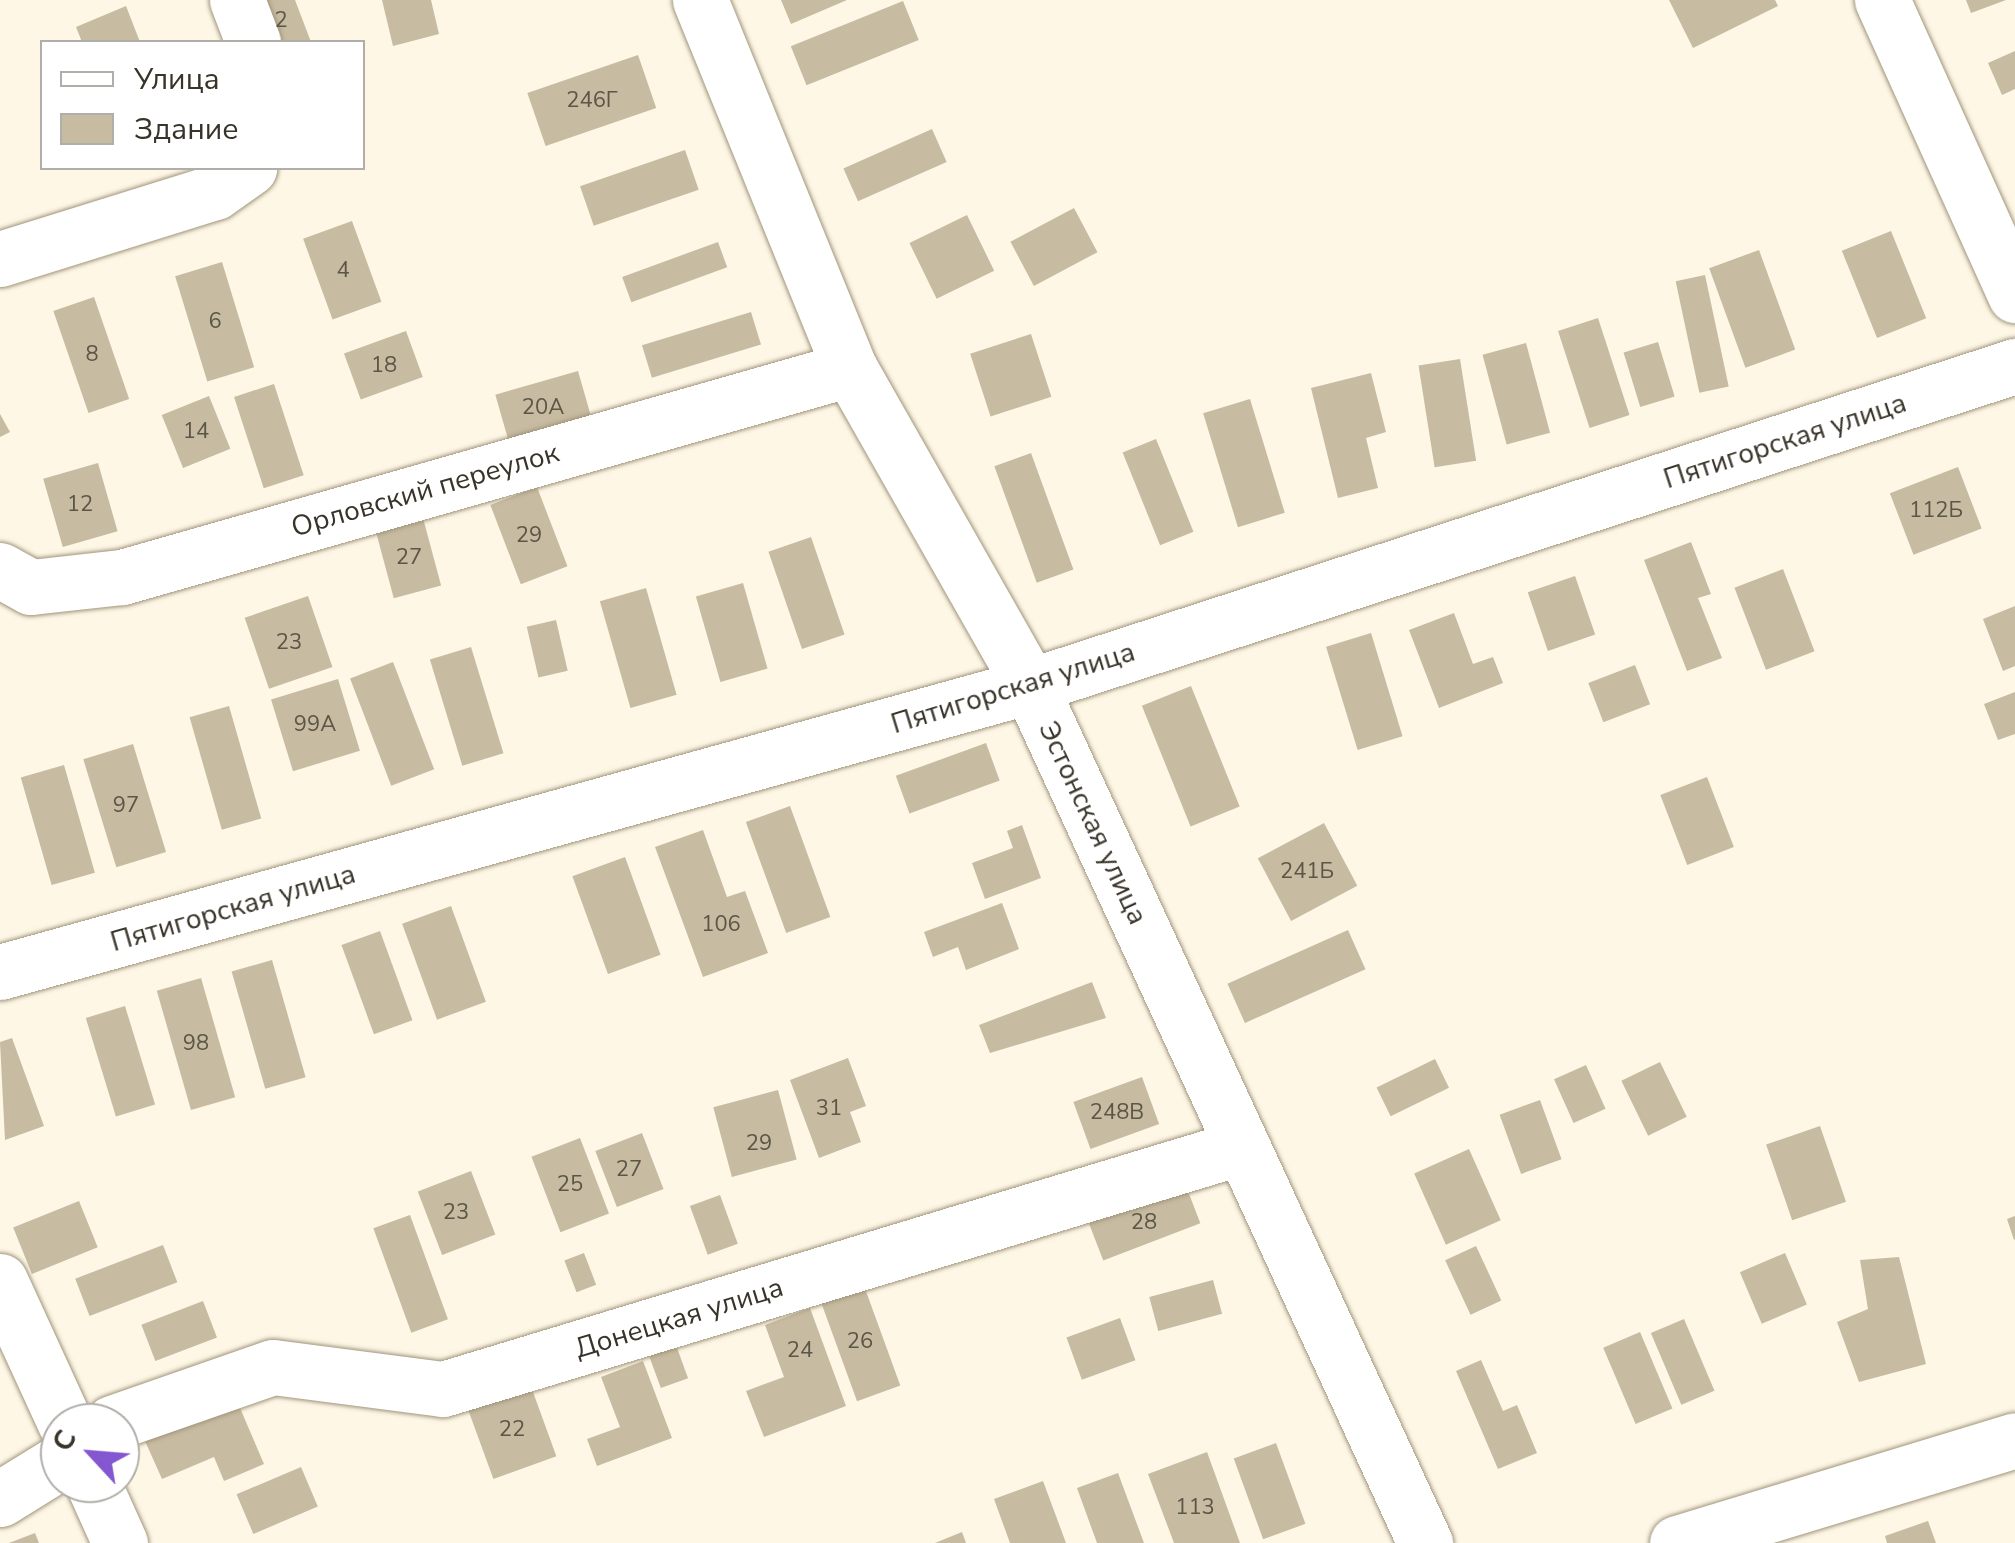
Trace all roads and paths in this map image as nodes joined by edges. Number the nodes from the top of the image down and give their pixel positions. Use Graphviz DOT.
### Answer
graph roads {
  1 [pos="236,0"];
  2 [pos="700,0"];
  3 [pos="1882,0"];
  4 [pos="253,40"];
  5 [pos="246,170"];
  6 [pos="0,259"];
  7 [pos="2015,295"];
  8 [pos="2015,366"];
  9 [pos="850,369"];
  10 [pos="0,570"];
  11 [pos="1030,686"];
  12 [pos="0,972"];
  13 [pos="1242,1147"];
  14 [pos="0,1280"];
  15 [pos="56,1403"];
  16 [pos="140,1413"];
  17 [pos="2015,1440"];
  18 [pos="40,1474"];
  19 [pos="0,1499"];
  20 [pos="101,1503"];
  21 [pos="120,1543"];
  22 [pos="1424,1543"];
  23 [pos="1678,1543"];
  1 -- 4 [label="street"];
  2 -- 9 [label="street, Эстонская улица"];
  3 -- 7 [label="street"];
  5 -- 6 [label="street"];
  8 -- 11 [label="street, Пятигорская улица"];
  9 -- 10 [label="street, Орловский переулок"];
  9 -- 11 [label="street, Эстонская улица"];
  11 -- 12 [label="street, Пятигорская улица"];
  11 -- 13 [label="street, Эстонская улица"];
  13 -- 16 [label="street, Донецкая улица"];
  13 -- 22 [label="street, Эстонская улица"];
  14 -- 15 [label="street"];
  17 -- 23 [label="street"];
  18 -- 19 [label="street"];
  20 -- 21 [label="street"];
}
